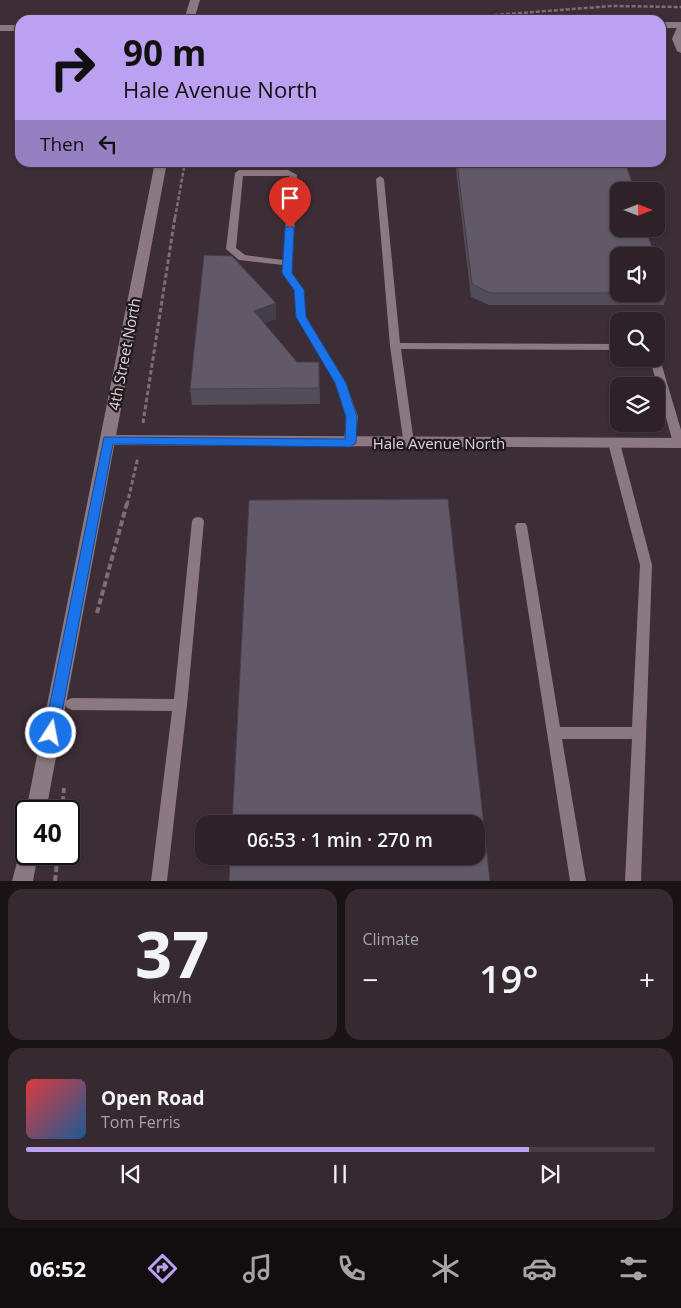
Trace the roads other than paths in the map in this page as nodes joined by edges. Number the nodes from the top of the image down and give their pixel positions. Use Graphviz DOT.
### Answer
graph roads {
  1 [pos="196,0"];
  2 [pos="190,15"];
  3 [pos="15,24"];
  4 [pos="666,25"];
  5 [pos="681,26"];
  6 [pos="0,28"];
  7 [pos="681,51"];
  8 [pos="160,167"];
  9 [pos="380,179"];
  10 [pos="288,263"];
  11 [pos="395,346"];
  12 [pos="610,347"];
  13 [pos="657,367"];
  14 [pos="108,440"];
  15 [pos="350,443"];
  16 [pos="408,443"];
  17 [pos="614,443"];
  18 [pos="680,443"];
  19 [pos="198,522"];
  20 [pos="521,526"];
  21 [pos="72,704"];
  22 [pos="180,704"];
  23 [pos="639,732"];
  24 [pos="555,734"];
  25 [pos="38,800"];
  26 [pos="25,865"];
  27 [pos="22,880"];
  28 [pos="159,880"];
  29 [pos="578,880"];
  30 [pos="633,880"];
  1 -- 2 [label="street"];
  3 -- 6 [label="street"];
  4 -- 5 [label="street"];
  5 -- 7 [label="lane"];
  8 -- 14 [label="street, 4th Street North"];
  9 -- 11 [label="lane"];
  10 -- 10 [label="lane"];
  10 -- 15 [label="lane"];
  11 -- 12 [label="lane"];
  11 -- 16 [label="lane"];
  13 -- 18 [label="lane"];
  14 -- 15 [label="street, Hale Avenue North"];
  14 -- 25 [label="street, 4th Street North"];
  15 -- 16 [label="street, Hale Avenue North"];
  16 -- 17 [label="street, Hale Avenue North"];
  17 -- 18 [label="street, Hale Avenue North"];
  17 -- 23 [label="lane"];
  19 -- 22 [label="lane"];
  20 -- 24 [label="lane"];
  21 -- 22 [label="lane"];
  22 -- 28 [label="lane"];
  23 -- 24 [label="lane"];
  23 -- 30 [label="lane"];
  24 -- 29 [label="lane"];
  26 -- 27 [label="street"];
}
